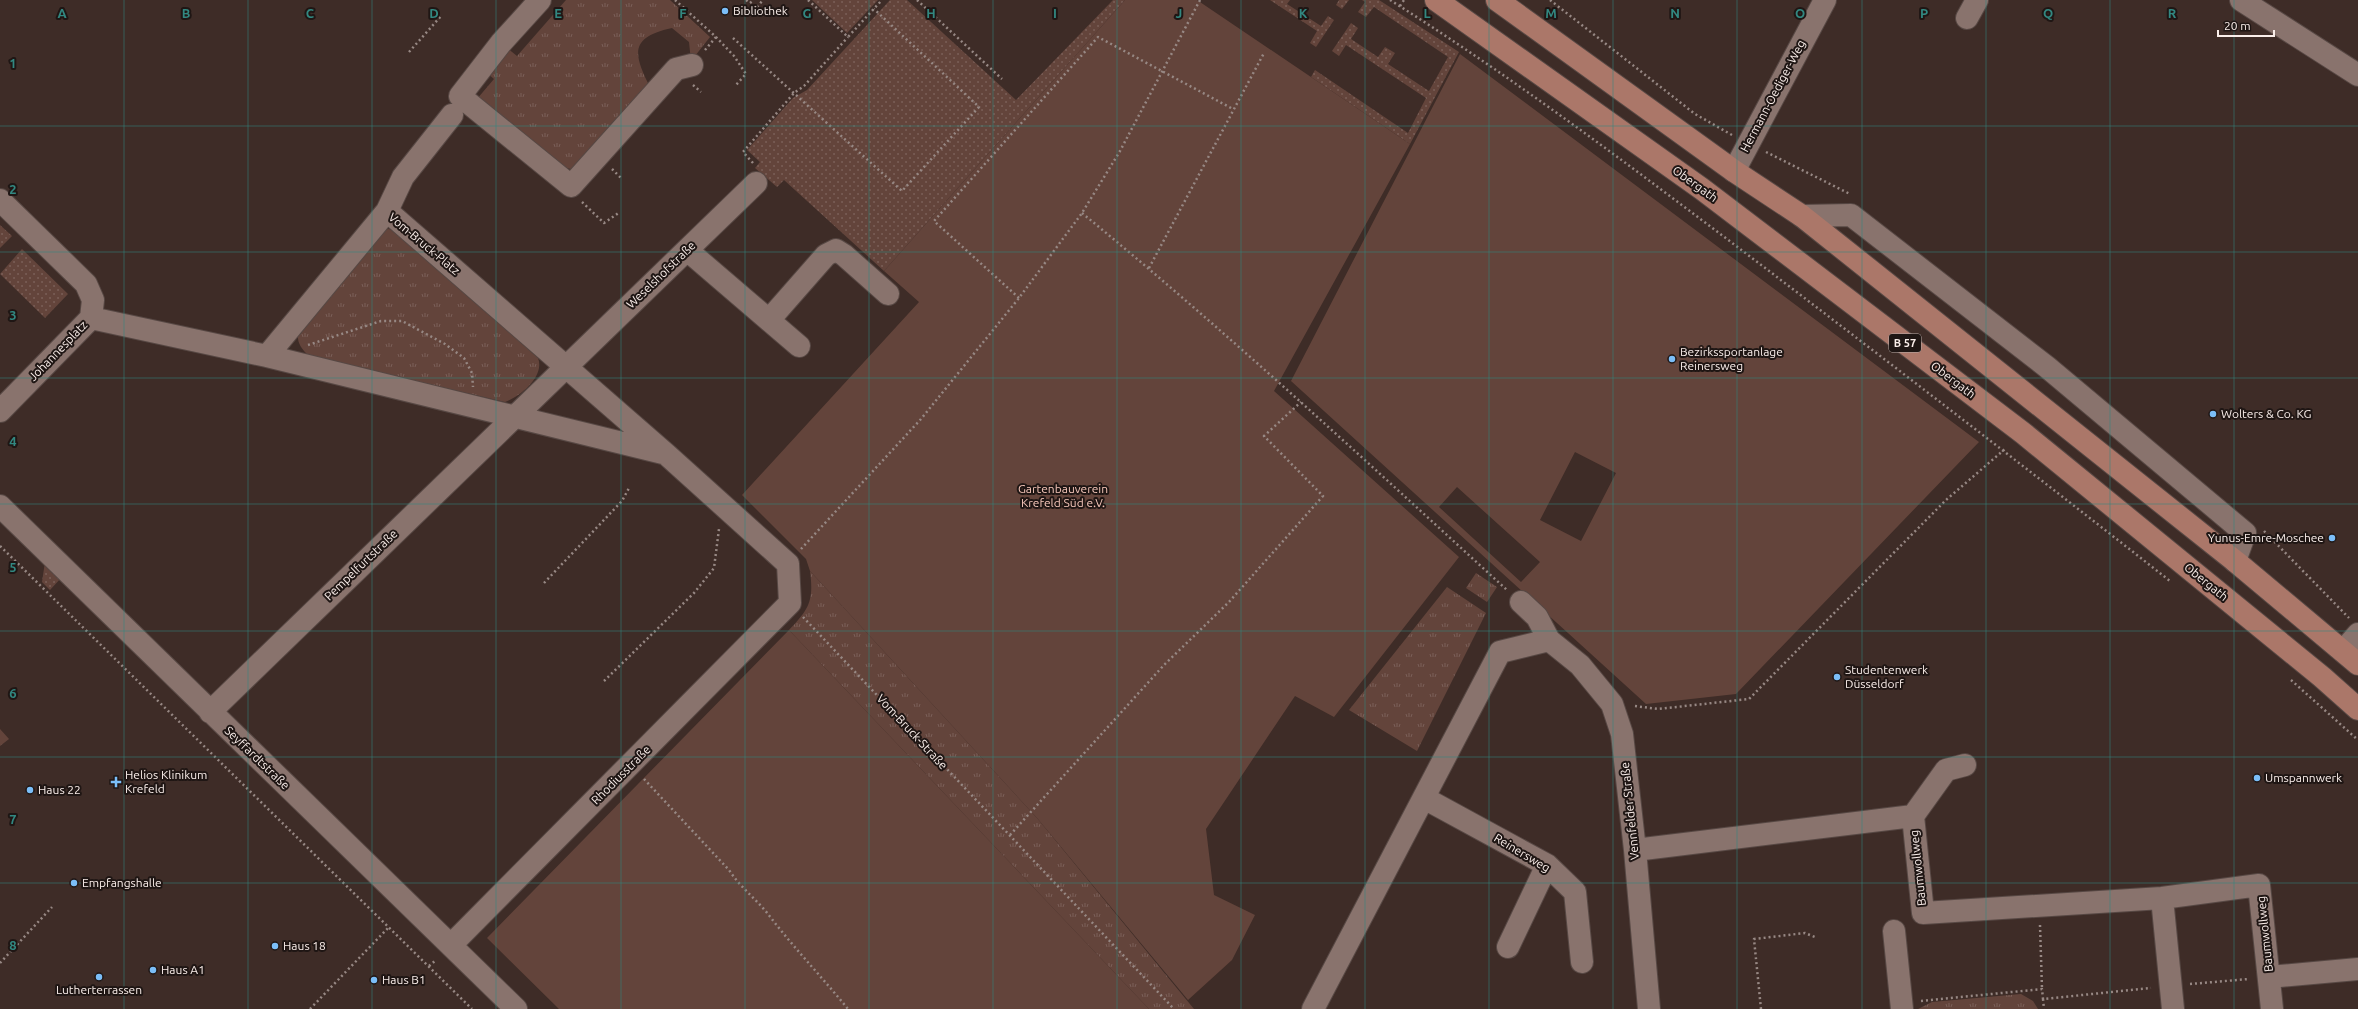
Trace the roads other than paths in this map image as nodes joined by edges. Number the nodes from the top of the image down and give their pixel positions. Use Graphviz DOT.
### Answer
graph roads {
  1 [pos="540,0"];
  2 [pos="1436,0"];
  3 [pos="1497,0"];
  4 [pos="1825,0"];
  5 [pos="2240,0"];
  6 [pos="663,58"];
  7 [pos="692,65"];
  8 [pos="2358,74"];
  9 [pos="665,82"];
  10 [pos="452,115"];
  11 [pos="1734,171"];
  12 [pos="756,183"];
  13 [pos="0,200"];
  14 [pos="387,211"];
  15 [pos="1802,216"];
  16 [pos="687,250"];
  17 [pos="888,294"];
  18 [pos="91,318"];
  19 [pos="769,320"];
  20 [pos="800,346"];
  21 [pos="267,356"];
  22 [pos="567,368"];
  23 [pos="0,411"];
  24 [pos="512,418"];
  25 [pos="666,454"];
  26 [pos="0,506"];
  27 [pos="2235,561"];
  28 [pos="1521,602"];
  29 [pos="2358,634"];
  30 [pos="1549,640"];
  31 [pos="2351,657"];
  32 [pos="2358,709"];
  33 [pos="210,712"];
  34 [pos="1965,765"];
  35 [pos="1424,798"];
  36 [pos="1913,816"];
  37 [pos="1635,850"];
  38 [pos="1547,865"];
  39 [pos="2162,898"];
  40 [pos="1894,931"];
  41 [pos="451,945"];
  42 [pos="1508,947"];
  43 [pos="1582,962"];
  44 [pos="2358,969"];
  45 [pos="2269,977"];
  46 [pos="1902,1006"];
  47 [pos="516,1009"];
  48 [pos="1313,1009"];
  49 [pos="1649,1009"];
  50 [pos="2174,1009"];
  51 [pos="2272,1009"];
  1 -- 9 [label="street"];
  2 -- 32 [label="main road, Obergath / B 57"];
  3 -- 11 [label="main road"];
  4 -- 11 [label="street, Hermann-Oediger-Weg"];
  5 -- 8 [label="street"];
  6 -- 9 [label="street"];
  7 -- 9 [label="street"];
  10 -- 14 [label="street"];
  11 -- 15 [label="main road"];
  12 -- 16 [label="street, Weselshofstraße"];
  13 -- 18 [label="street, Johannesplatz"];
  14 -- 21 [label="street, Vom-Bruck-Platz"];
  14 -- 22 [label="street, Vom-Bruck-Platz"];
  15 -- 27 [label="main road"];
  15 -- 27 [label="street"];
  16 -- 19 [label="street"];
  16 -- 22 [label="street, Weselshofstraße"];
  17 -- 19 [label="street"];
  18 -- 21 [label="street"];
  18 -- 23 [label="street, Johannesplatz"];
  19 -- 20 [label="street"];
  21 -- 24 [label="street"];
  22 -- 24 [label="street"];
  22 -- 25 [label="street, Vom-Bruck-Platz"];
  24 -- 25 [label="street"];
  24 -- 33 [label="street, Pempelfurtstraße"];
  25 -- 41 [label="street, Rhodiusstraße"];
  26 -- 33 [label="street, Seyffardtstraße"];
  27 -- 31 [label="main road"];
  28 -- 30 [label="street"];
  29 -- 31 [label="street"];
  30 -- 35 [label="street"];
  30 -- 37 [label="street, Vennfelder Straße"];
  33 -- 41 [label="street, Seyffardtstraße"];
  34 -- 36 [label="street"];
  35 -- 38 [label="street, Reinersweg"];
  35 -- 48 [label="street"];
  36 -- 37 [label="street, Baumwollweg"];
  36 -- 39 [label="street, Baumwollweg"];
  37 -- 49 [label="street, Vennfelder Straße"];
  38 -- 42 [label="street"];
  38 -- 43 [label="street, Reinersweg"];
  39 -- 45 [label="street, Baumwollweg"];
  39 -- 50 [label="street"];
  40 -- 46 [label="street"];
  41 -- 47 [label="street, Seyffardtstraße"];
  44 -- 45 [label="street"];
  45 -- 51 [label="street, Baumwollweg"];
}
